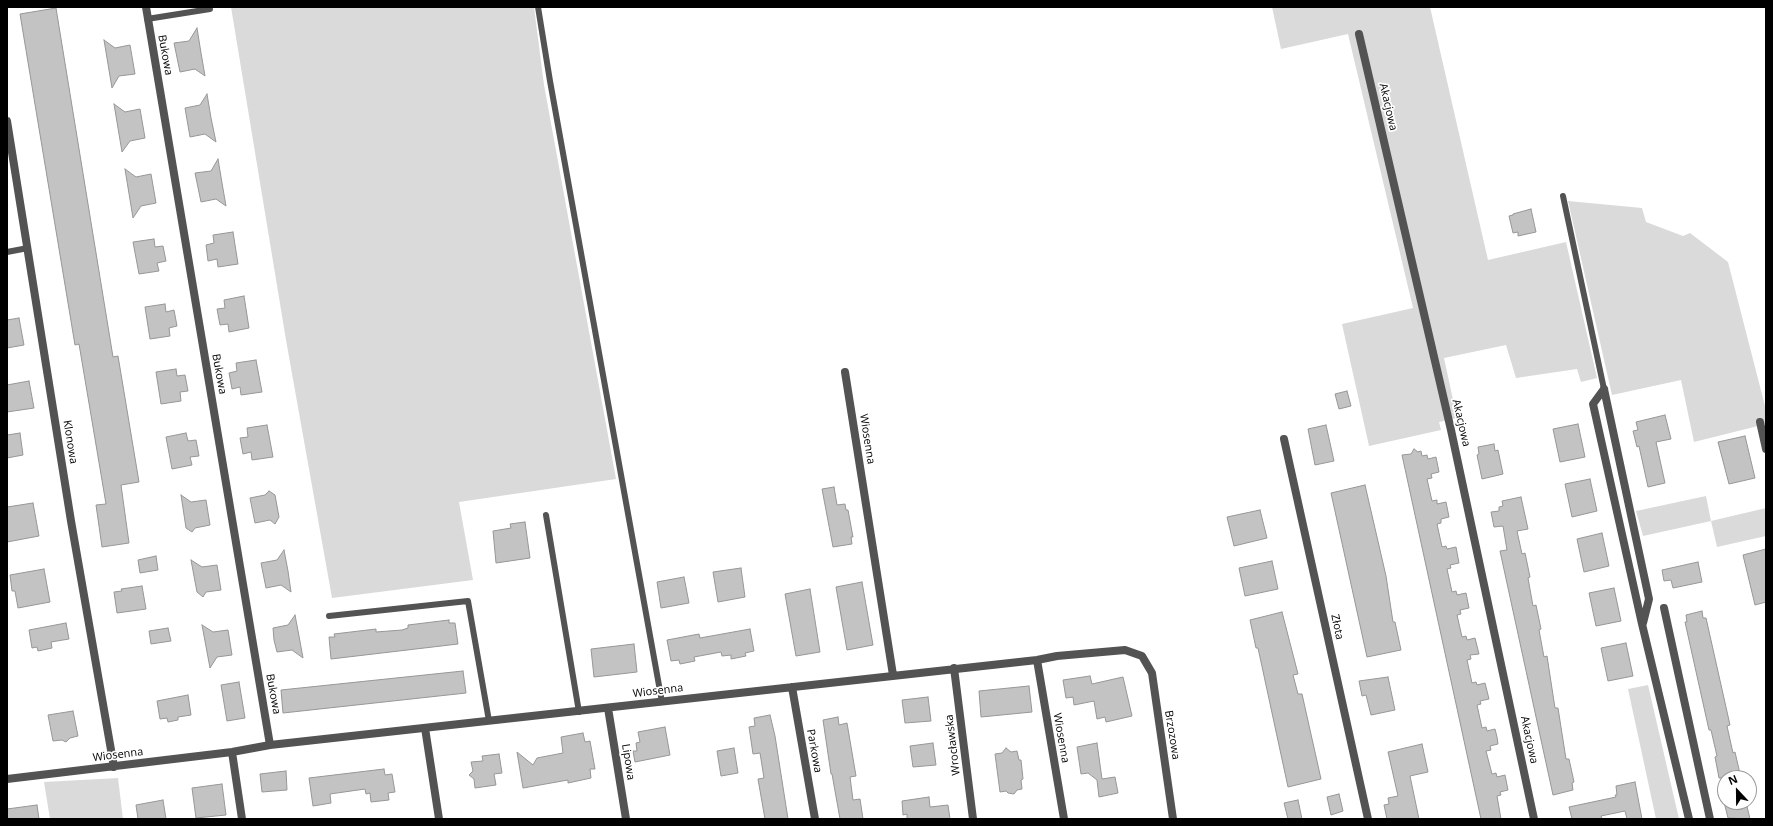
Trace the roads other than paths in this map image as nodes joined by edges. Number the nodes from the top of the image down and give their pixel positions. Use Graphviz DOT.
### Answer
graph roads {
  1 [pos="146,7"];
  2 [pos="538,7"];
  3 [pos="210,9"];
  4 [pos="147,19"];
  5 [pos="1360,34"];
  6 [pos="7,121"];
  7 [pos="1563,196"];
  8 [pos="28,248"];
  9 [pos="7,252"];
  10 [pos="845,372"];
  11 [pos="1604,389"];
  12 [pos="1760,422"];
  13 [pos="1284,439"];
  14 [pos="1766,449"];
  15 [pos="546,515"];
  16 [pos="1664,608"];
  17 [pos="329,616"];
  18 [pos="1642,624"];
  19 [pos="1142,656"];
  20 [pos="1037,660"];
  21 [pos="954,668"];
  22 [pos="893,675"];
  23 [pos="792,687"];
  24 [pos="662,702"];
  25 [pos="608,708"];
  26 [pos="579,712"];
  27 [pos="489,721"];
  28 [pos="425,728"];
  29 [pos="270,745"];
  30 [pos="232,752"];
  31 [pos="114,767"];
  32 [pos="7,779"];
  33 [pos="242,819"];
  34 [pos="439,819"];
  35 [pos="626,819"];
  36 [pos="815,819"];
  37 [pos="973,819"];
  38 [pos="1064,819"];
  39 [pos="1173,819"];
  40 [pos="1368,819"];
  41 [pos="1534,819"];
  42 [pos="1689,819"];
  43 [pos="1710,819"];
  1 -- 4 [label="street, Bukowa"];
  2 -- 24 [label="lane"];
  3 -- 4 [label="lane"];
  4 -- 29 [label="street, Bukowa"];
  5 -- 41 [label="street, Akacjowa"];
  6 -- 8 [label="street, Klonowa"];
  7 -- 11 [label="lane"];
  8 -- 9 [label="lane"];
  8 -- 31 [label="street, Klonowa"];
  10 -- 22 [label="street, Wiosenna"];
  11 -- 18 [label="street"];
  11 -- 18 [label="street"];
  12 -- 14 [label="street"];
  13 -- 40 [label="street, Złota"];
  15 -- 26 [label="lane"];
  16 -- 43 [label="street"];
  17 -- 27 [label="lane"];
  18 -- 42 [label="street"];
  19 -- 20 [label="street, Wiosenna"];
  19 -- 39 [label="street, Brzozowa"];
  20 -- 21 [label="street, Wiosenna"];
  20 -- 38 [label="street, Wiosenna"];
  21 -- 22 [label="street, Wiosenna"];
  21 -- 37 [label="street, Wrocławska"];
  22 -- 23 [label="street, Wiosenna"];
  23 -- 24 [label="street, Wiosenna"];
  23 -- 36 [label="street, Parkowa"];
  24 -- 25 [label="street, Wiosenna"];
  25 -- 26 [label="street, Wiosenna"];
  25 -- 35 [label="street, Lipowa"];
  26 -- 27 [label="street, Wiosenna"];
  27 -- 28 [label="street, Wiosenna"];
  28 -- 29 [label="street, Wiosenna"];
  28 -- 34 [label="street"];
  29 -- 30 [label="street, Wiosenna"];
  30 -- 31 [label="street, Wiosenna"];
  30 -- 33 [label="street"];
  31 -- 32 [label="street, Wiosenna"];
}
